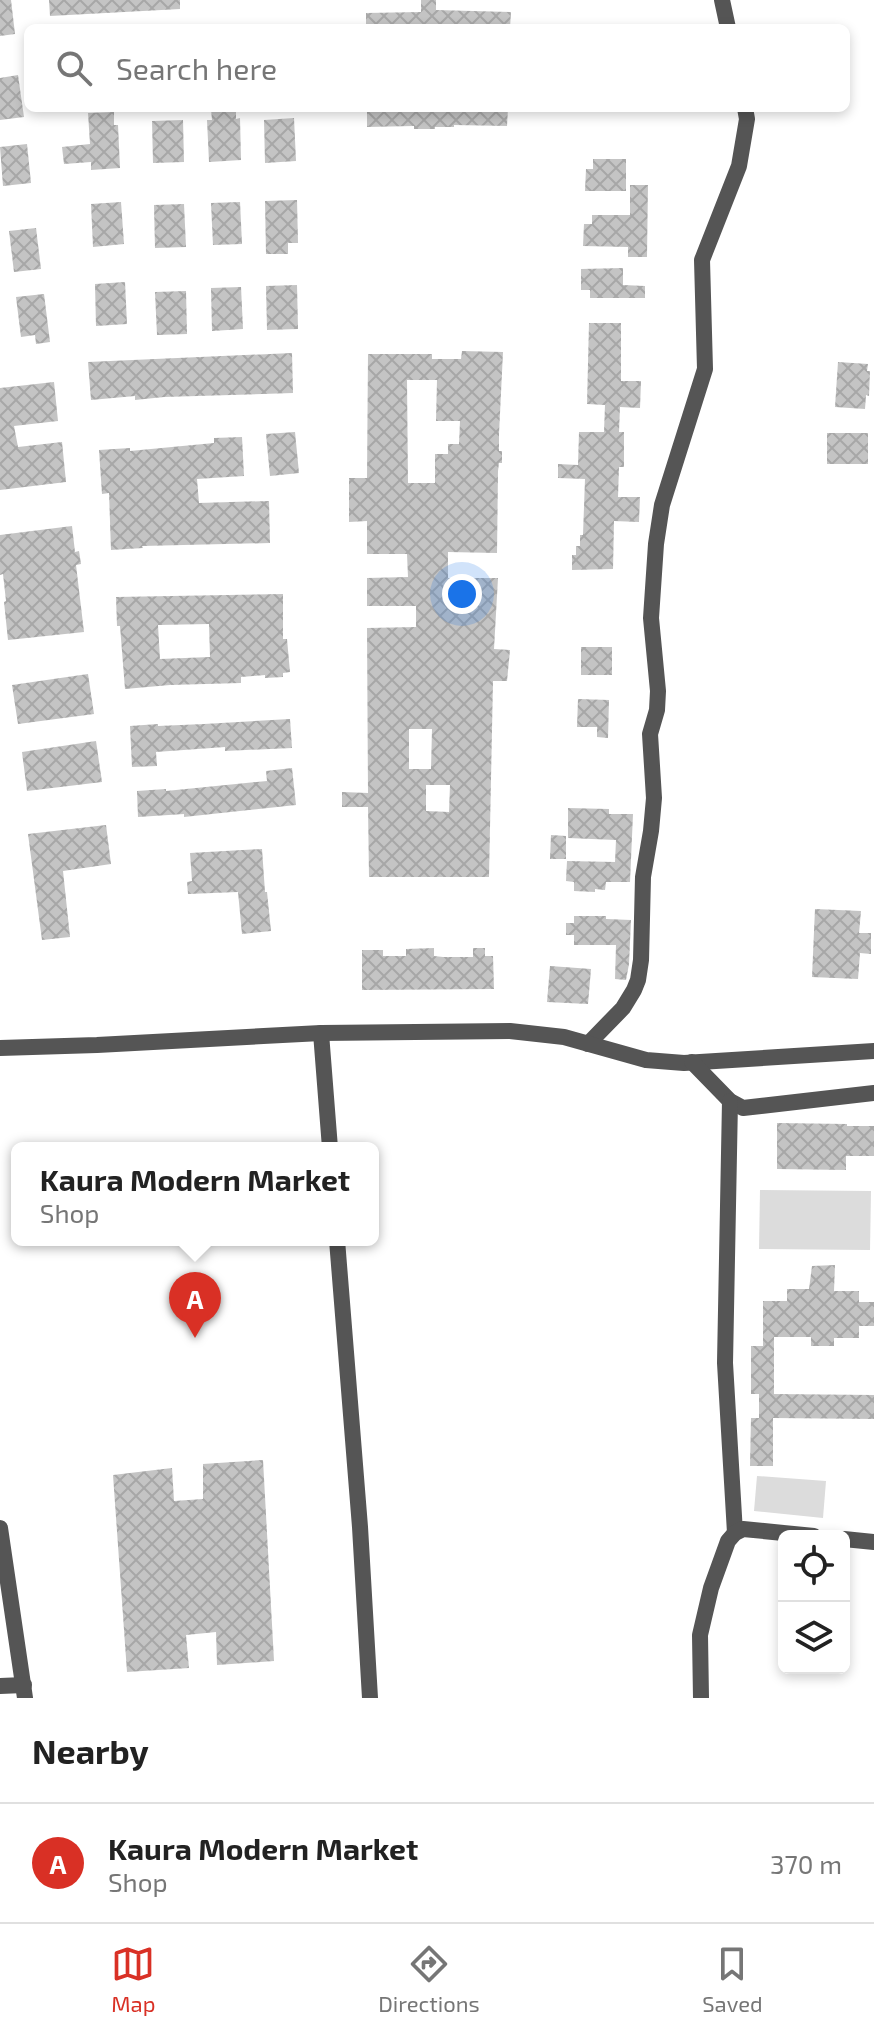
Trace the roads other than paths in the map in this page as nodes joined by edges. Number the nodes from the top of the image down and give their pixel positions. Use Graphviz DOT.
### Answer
graph roads {
  1 [pos="722,0"];
  2 [pos="727,24"];
  3 [pos="746,112"];
  4 [pos="321,1033"];
  5 [pos="588,1044"];
  6 [pos="0,1048"];
  7 [pos="874,1051"];
  8 [pos="692,1062"];
  9 [pos="874,1093"];
  10 [pos="730,1101"];
  11 [pos="330,1142"];
  12 [pos="337,1246"];
  13 [pos="0,1528"];
  14 [pos="778,1532"];
  15 [pos="735,1533"];
  16 [pos="850,1540"];
  17 [pos="874,1542"];
  18 [pos="0,1686"];
  19 [pos="25,1692"];
  20 [pos="370,1698"];
  21 [pos="701,1698"];
  1 -- 2 [label="street"];
  3 -- 5 [label="street"];
  4 -- 5 [label="street"];
  4 -- 6 [label="street"];
  4 -- 11 [label="street"];
  5 -- 8 [label="street"];
  7 -- 8 [label="street"];
  8 -- 10 [label="street"];
  9 -- 10 [label="street"];
  10 -- 15 [label="street"];
  12 -- 20 [label="street"];
  13 -- 19 [label="street"];
  14 -- 15 [label="street"];
  15 -- 21 [label="street"];
  16 -- 17 [label="street"];
  18 -- 19 [label="street"];
}
